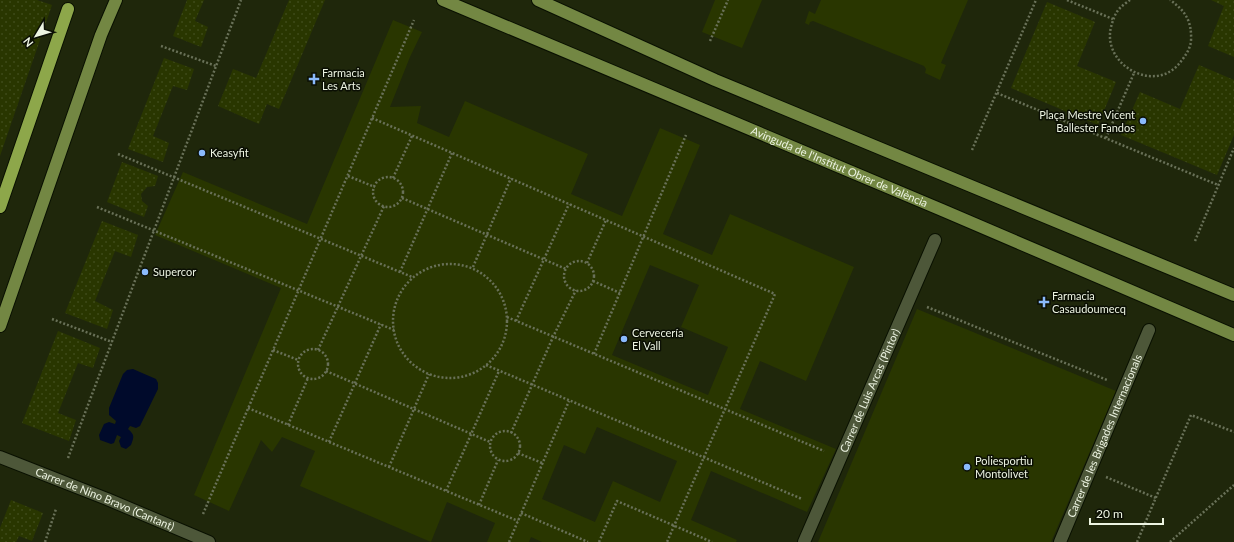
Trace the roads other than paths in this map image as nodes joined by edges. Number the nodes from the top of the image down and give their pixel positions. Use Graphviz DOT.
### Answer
graph roads {
  1 [pos="116,0"];
  2 [pos="443,0"];
  3 [pos="538,0"];
  4 [pos="68,9"];
  5 [pos="0,207"];
  6 [pos="935,240"];
  7 [pos="1234,295"];
  8 [pos="0,326"];
  9 [pos="1149,330"];
  10 [pos="1234,335"];
  11 [pos="0,457"];
  12 [pos="209,542"];
  13 [pos="804,542"];
  14 [pos="1060,542"];
  1 -- 8 [label="main road"];
  2 -- 10 [label="main road, Avinguda de l'Institut Obrer de València"];
  3 -- 7 [label="main road"];
  4 -- 5 [label="highway"];
  6 -- 13 [label="street, Carrer de Luis Arcas (Pintor)"];
  9 -- 14 [label="street, Carrer de les Brigades Internacionals"];
  11 -- 12 [label="street, Carrer de Nino Bravo (Cantant)"];
}
